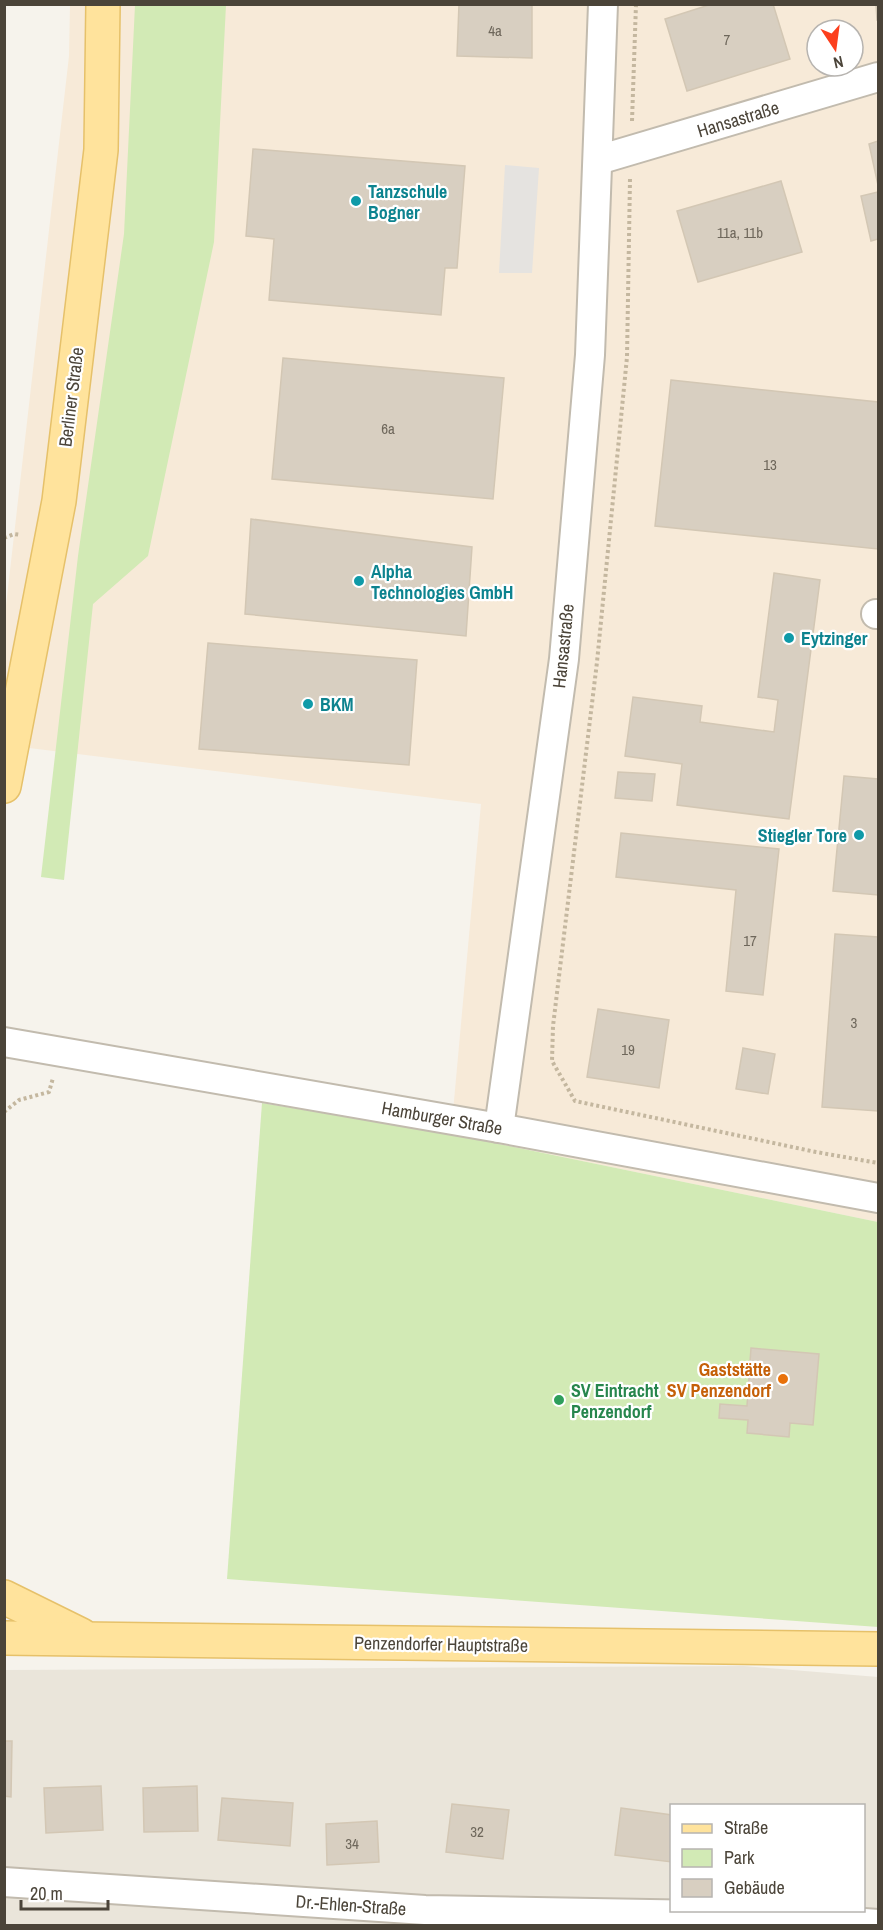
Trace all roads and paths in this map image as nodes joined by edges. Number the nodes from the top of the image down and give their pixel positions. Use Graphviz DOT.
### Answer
graph roads {
  1 [pos="103,4"];
  2 [pos="603,4"];
  3 [pos="636,4"];
  4 [pos="879,77"];
  5 [pos="631,151"];
  6 [pos="598,160"];
  7 [pos="4,786"];
  8 [pos="4,1042"];
  9 [pos="60,1052"];
  10 [pos="4,1112"];
  11 [pos="499,1128"];
  12 [pos="879,1163"];
  13 [pos="879,1198"];
  14 [pos="4,1597"];
  15 [pos="4,1638"];
  16 [pos="90,1640"];
  17 [pos="879,1649"];
  18 [pos="4,1882"];
  19 [pos="423,1918"];
  20 [pos="766,1921"];
  21 [pos="879,1924"];
  1 -- 7 [label="main road, Berliner Straße"];
  2 -- 6 [label="street, Hansastraße"];
  3 -- 5 [label="path"];
  4 -- 5 [label="street, Hansastraße"];
  5 -- 6 [label="street, Hansastraße"];
  5 -- 12 [label="path"];
  6 -- 11 [label="street, Hansastraße"];
  8 -- 9 [label="street, Hamburger Straße"];
  9 -- 10 [label="path"];
  9 -- 11 [label="street, Hamburger Straße"];
  11 -- 13 [label="street, Hamburger Straße"];
  14 -- 16 [label="main road"];
  15 -- 16 [label="main road, Penzendorfer Hauptstraße"];
  16 -- 17 [label="main road, Penzendorfer Hauptstraße"];
  18 -- 19 [label="street, Dr.-Ehlen-Straße"];
  19 -- 20 [label="street, Dr.-Ehlen-Straße"];
  20 -- 21 [label="street, Dr.-Ehlen-Straße"];
}
